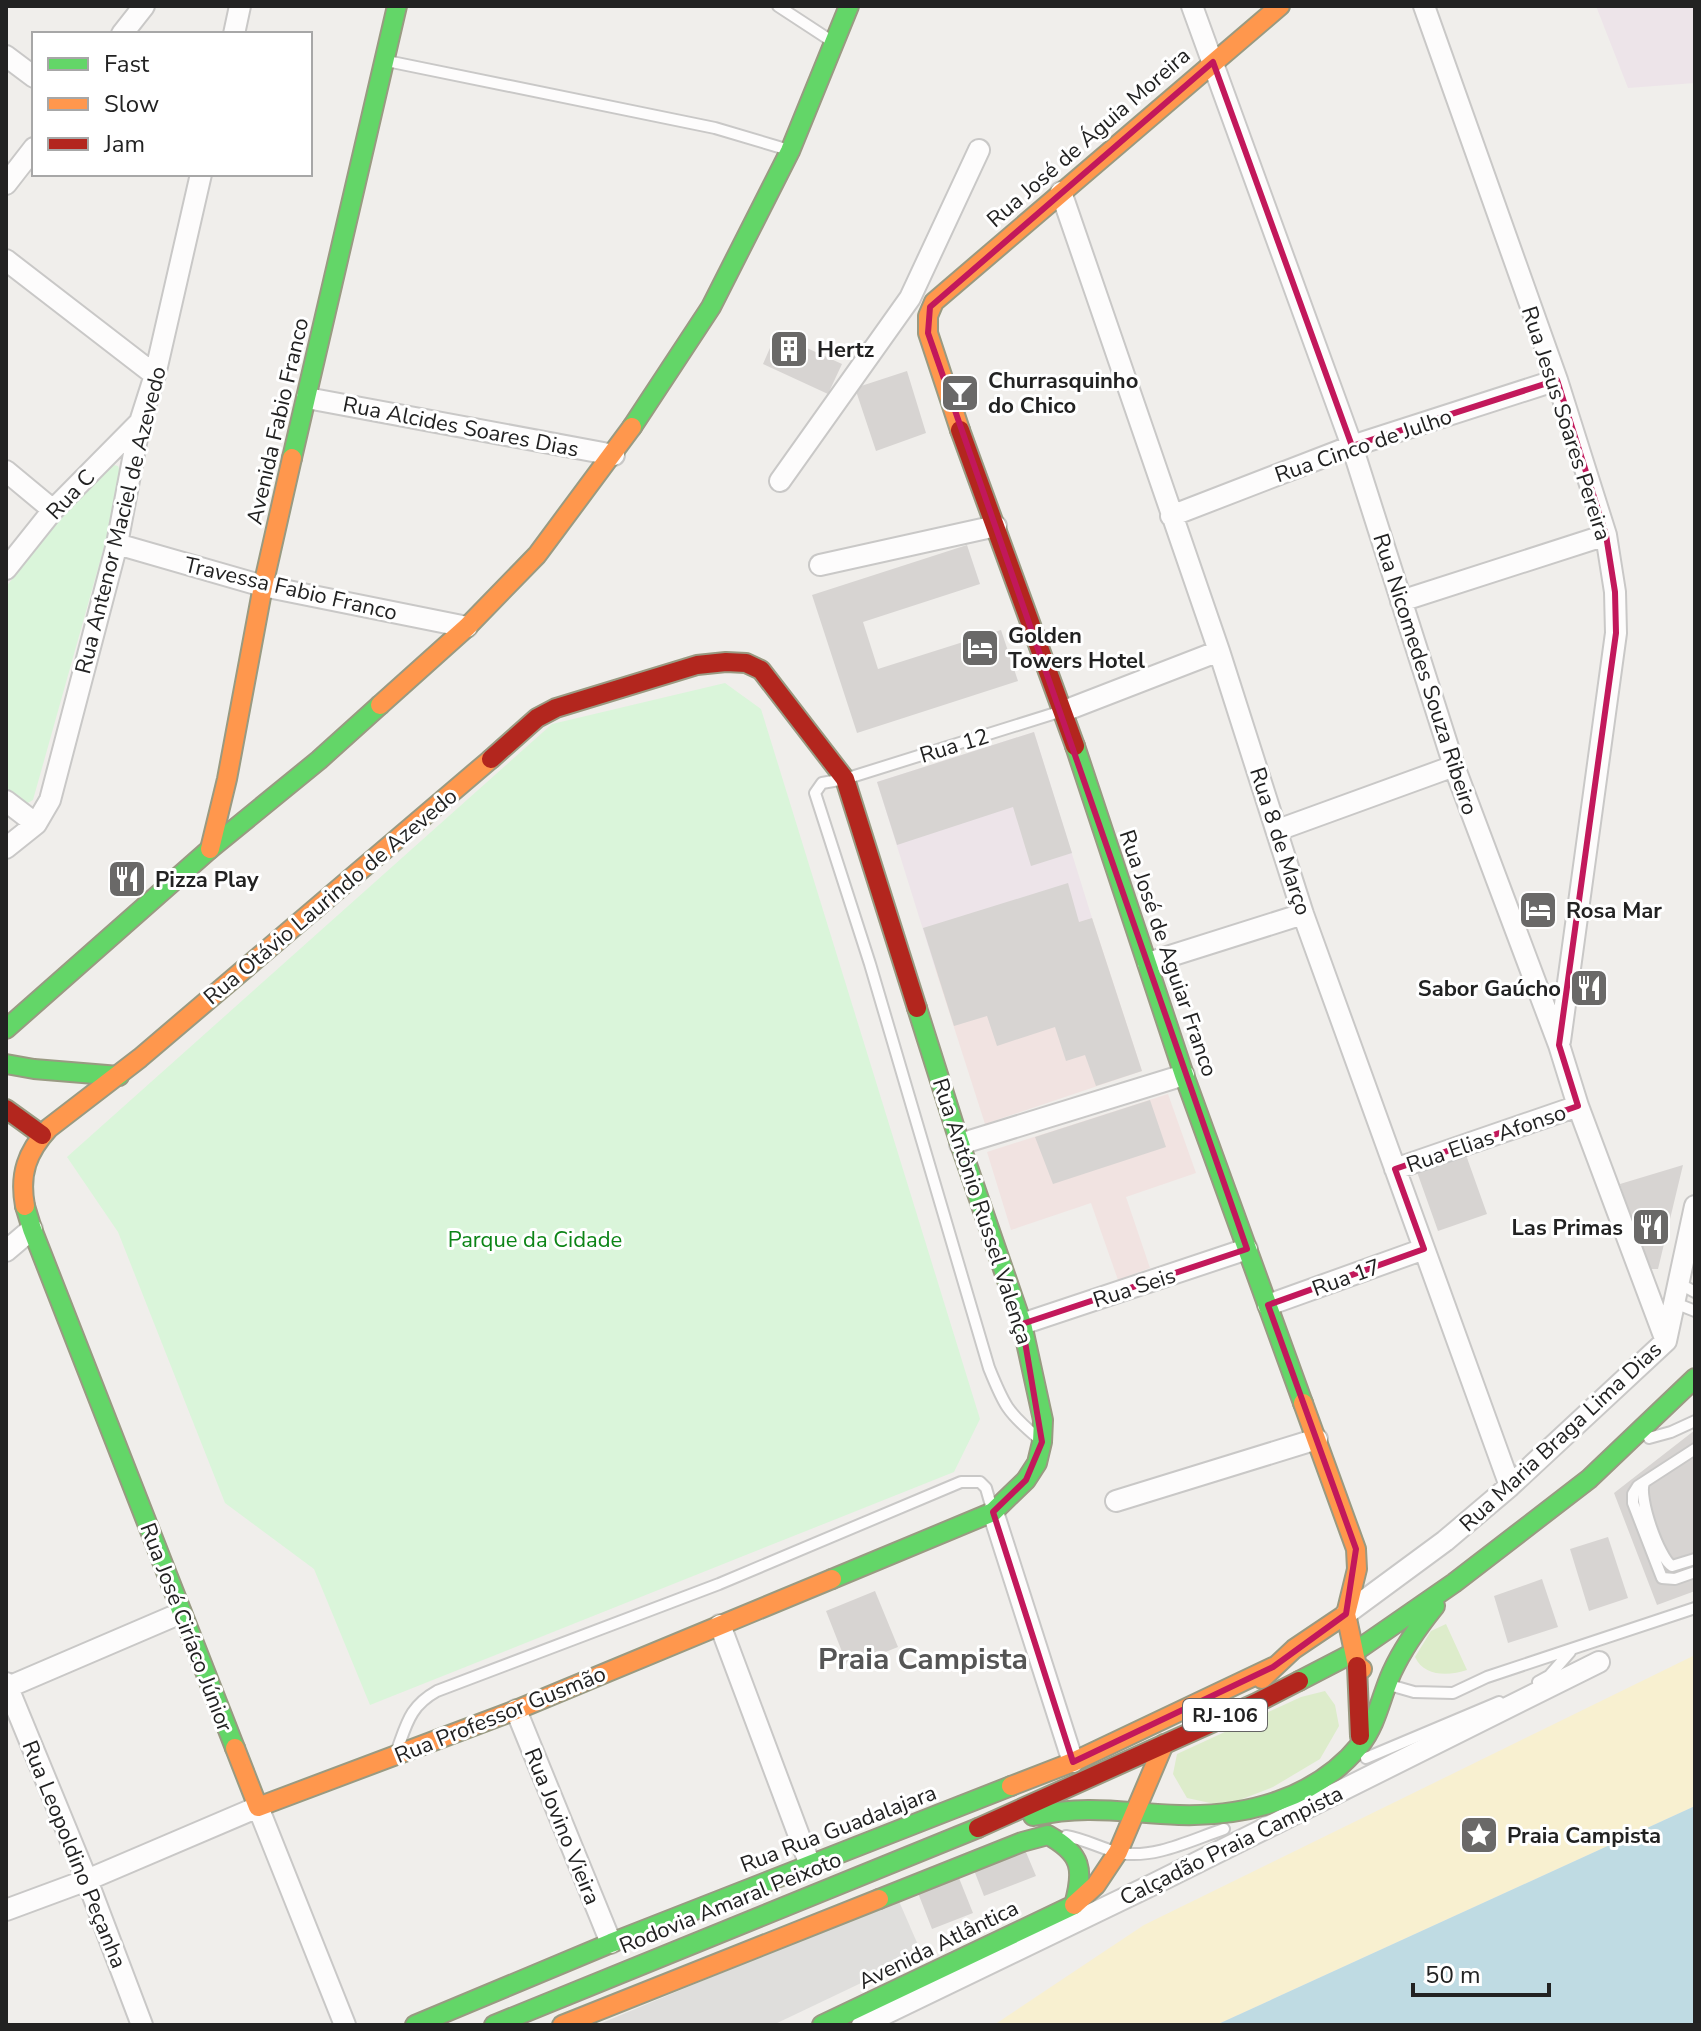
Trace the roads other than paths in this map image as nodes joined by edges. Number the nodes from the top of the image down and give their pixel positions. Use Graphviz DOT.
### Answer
graph roads {
  1 [pos="144,6"];
  2 [pos="240,6"];
  3 [pos="397,6"];
  4 [pos="778,6"];
  5 [pos="849,6"];
  6 [pos="1192,6"];
  7 [pos="1280,6"];
  8 [pos="1424,6"];
  9 [pos="124,32"];
  10 [pos="234,32"];
  11 [pos="834,43"];
  12 [pos="6,56"];
  13 [pos="385,61"];
  14 [pos="1213,62"];
  15 [pos="32,76"];
  16 [pos="979,150"];
  17 [pos="32,151"];
  18 [pos="790,151"];
  19 [pos="201,176"];
  20 [pos="6,184"];
  21 [pos="1061,192"];
  22 [pos="6,260"];
  23 [pos="910,298"];
  24 [pos="930,307"];
  25 [pos="155,375"];
  26 [pos="1557,380"];
  27 [pos="307,398"];
  28 [pos="140,422"];
  29 [pos="1352,446"];
  30 [pos="614,455"];
  31 [pos="6,471"];
  32 [pos="780,481"];
  33 [pos="53,510"];
  34 [pos="1171,516"];
  35 [pos="996,526"];
  36 [pos="1606,535"];
  37 [pos="117,544"];
  38 [pos="820,565"];
  39 [pos="6,569"];
  40 [pos="263,586"];
  41 [pos="1401,601"];
  42 [pos="467,627"];
  43 [pos="1219,651"];
  44 [pos="761,670"];
  45 [pos="1064,711"];
  46 [pos="1454,766"];
  47 [pos="227,779"];
  48 [pos="845,779"];
  49 [pos="270,798"];
  50 [pos="6,801"];
  51 [pos="36,824"];
  52 [pos="1278,830"];
  53 [pos="6,848"];
  54 [pos="210,849"];
  55 [pos="1303,914"];
  56 [pos="1148,963"];
  57 [pos="6,1029"];
  58 [pos="1559,1045"];
  59 [pos="6,1064"];
  60 [pos="1184,1075"];
  61 [pos="119,1076"];
  62 [pos="1578,1106"];
  63 [pos="6,1109"];
  64 [pos="42,1135"];
  65 [pos="960,1144"];
  66 [pos="9,1167"];
  67 [pos="1395,1169"];
  68 [pos="22,1197"];
  69 [pos="1695,1206"];
  70 [pos="32,1229"];
  71 [pos="1692,1233"];
  72 [pos="1247,1249"];
  73 [pos="1424,1249"];
  74 [pos="6,1251"];
  75 [pos="1646,1288"];
  76 [pos="1683,1293"];
  77 [pos="1268,1305"];
  78 [pos="1695,1311"];
  79 [pos="1022,1324"];
  80 [pos="1666,1341"];
  81 [pos="1695,1378"];
  82 [pos="1695,1421"];
  83 [pos="1317,1439"];
  84 [pos="1695,1441"];
  85 [pos="1042,1442"];
  86 [pos="1628,1444"];
  87 [pos="1695,1449"];
  88 [pos="1510,1486"];
  89 [pos="1116,1501"];
  90 [pos="993,1512"];
  91 [pos="1695,1559"];
  92 [pos="1695,1572"];
  93 [pos="1695,1578"];
  94 [pos="1668,1580"];
  95 [pos="1454,1583"];
  96 [pos="1695,1608"];
  97 [pos="181,1613"];
  98 [pos="1346,1614"];
  99 [pos="720,1625"];
  100 [pos="1571,1651"];
  101 [pos="1355,1659"];
  102 [pos="1599,1662"];
  103 [pos="1273,1667"];
  104 [pos="1387,1684"];
  105 [pos="7,1686"];
  106 [pos="516,1710"];
  107 [pos="1231,1713"];
  108 [pos="1360,1746"];
  109 [pos="1162,1748"];
  110 [pos="394,1756"];
  111 [pos="1073,1762"];
  112 [pos="1328,1774"];
  113 [pos="1303,1793"];
  114 [pos="258,1807"];
  115 [pos="1135,1810"];
  116 [pos="1178,1815"];
  117 [pos="1243,1822"];
  118 [pos="984,1825"];
  119 [pos="1229,1827"];
  120 [pos="1048,1835"];
  121 [pos="1118,1852"];
  122 [pos="810,1865"];
  123 [pos="87,1880"];
  124 [pos="1074,1905"];
  125 [pos="6,1910"];
  126 [pos="611,1943"];
  127 [pos="142,2025"];
  128 [pos="345,2025"];
  129 [pos="415,2025"];
  130 [pos="494,2025"];
  131 [pos="562,2025"];
  132 [pos="822,2025"];
  133 [pos="862,2025"];
  1 -- 9 [label="street"];
  2 -- 10 [label="street"];
  3 -- 13 [label="main road, Avenida Fabio Franco"];
  4 -- 11 [label="lane"];
  5 -- 11 [label="main road"];
  6 -- 14 [label="street, Rua Nicomedes Souza Ribeiro"];
  7 -- 14 [label="main road, Rua José de Águia Moreira"];
  8 -- 26 [label="street, Rua Jesus Soares Pereira"];
  11 -- 18 [label="main road"];
  12 -- 15 [label="street"];
  13 -- 18 [label="lane"];
  13 -- 27 [label="main road, Avenida Fabio Franco"];
  14 -- 21 [label="main road, Rua José de Águia Moreira"];
  14 -- 29 [label="street, Rua Nicomedes Souza Ribeiro"];
  16 -- 23 [label="street"];
  17 -- 20 [label="street"];
  18 -- 30 [label="main road"];
  19 -- 25 [label="street, Rua Antenor Maciel de Azevedo"];
  21 -- 24 [label="main road, Rua José de Águia Moreira"];
  21 -- 34 [label="street, Rua 8 de Março"];
  22 -- 25 [label="street"];
  23 -- 24 [label="street"];
  23 -- 32 [label="street"];
  24 -- 35 [label="main road, Rua José de Aguiar Franco"];
  25 -- 28 [label="street, Rua Antenor Maciel de Azevedo"];
  26 -- 29 [label="street, Rua Cinco de Julho"];
  26 -- 36 [label="street, Rua Jesus Soares Pereira"];
  27 -- 30 [label="street, Rua Alcides Soares Dias"];
  27 -- 40 [label="main road, Avenida Fabio Franco"];
  28 -- 33 [label="street, Rua C"];
  28 -- 37 [label="street, Rua Antenor Maciel de Azevedo"];
  29 -- 34 [label="street, Rua Cinco de Julho"];
  29 -- 41 [label="street, Rua Nicomedes Souza Ribeiro"];
  30 -- 42 [label="main road"];
  31 -- 33 [label="street"];
  33 -- 39 [label="street, Rua C"];
  34 -- 43 [label="street, Rua 8 de Março"];
  35 -- 38 [label="street"];
  35 -- 45 [label="main road, Rua José de Aguiar Franco"];
  36 -- 41 [label="street"];
  36 -- 58 [label="street, Rua Jesus Soares Pereira"];
  37 -- 40 [label="street, Travessa Fabio Franco"];
  37 -- 51 [label="street, Rua Antenor Maciel de Azevedo"];
  40 -- 42 [label="street, Travessa Fabio Franco"];
  40 -- 47 [label="main road, Avenida Fabio Franco"];
  41 -- 46 [label="street, Rua Nicomedes Souza Ribeiro"];
  42 -- 49 [label="main road"];
  43 -- 45 [label="street"];
  43 -- 52 [label="street, Rua 8 de Março"];
  44 -- 48 [label="main road, Rua Antônio Russel Valença"];
  44 -- 61 [label="main road, Rua Otávio Laurindo de Azevedo"];
  45 -- 48 [label="lane, Rua 12"];
  45 -- 56 [label="main road, Rua José de Aguiar Franco"];
  46 -- 52 [label="street"];
  46 -- 58 [label="street, Rua Nicomedes Souza Ribeiro"];
  47 -- 49 [label="main road"];
  47 -- 54 [label="main road, Avenida Fabio Franco"];
  48 -- 65 [label="main road, Rua Antônio Russel Valença"];
  48 -- 85 [label="lane, Rua 12"];
  49 -- 54 [label="main road"];
  50 -- 51 [label="street"];
  51 -- 53 [label="street, Rua Antenor Maciel de Azevedo"];
  52 -- 55 [label="street, Rua 8 de Março"];
  54 -- 57 [label="main road"];
  55 -- 56 [label="street"];
  55 -- 67 [label="street, Rua 8 de Março"];
  56 -- 60 [label="main road, Rua José de Aguiar Franco"];
  58 -- 62 [label="street, Rua Nicomedes Souza Ribeiro"];
  59 -- 61 [label="main road"];
  60 -- 65 [label="street"];
  60 -- 72 [label="main road, Rua José de Aguiar Franco"];
  61 -- 64 [label="main road, Rua Otávio Laurindo de Azevedo"];
  62 -- 67 [label="street, Rua Elias Afonso"];
  62 -- 75 [label="street, Rua Nicomedes Souza Ribeiro"];
  63 -- 64 [label="main road"];
  64 -- 68 [label="main road, Rua Otávio Laurindo de Azevedo"];
  65 -- 79 [label="main road, Rua Antônio Russel Valença"];
  66 -- 68 [label="main road"];
  67 -- 73 [label="street, Rua 8 de Março"];
  68 -- 70 [label="main road, Rua Otávio Laurindo de Azevedo"];
  69 -- 71 [label="street, Rua Maria Braga Lima Dias"];
  70 -- 74 [label="street"];
  70 -- 97 [label="main road, Rua José Ciríaco Júnior"];
  71 -- 76 [label="street, Rua Maria Braga Lima Dias"];
  72 -- 77 [label="main road, Rua José de Aguiar Franco"];
  72 -- 79 [label="street, Rua Seis"];
  73 -- 77 [label="street, Rua 17"];
  73 -- 88 [label="street, Rua 8 de Março"];
  75 -- 76 [label="street"];
  75 -- 80 [label="street, Rua Nicomedes Souza Ribeiro"];
  76 -- 78 [label="lane"];
  76 -- 80 [label="street, Rua Maria Braga Lima Dias"];
  77 -- 83 [label="main road, Rua José de Aguiar Franco"];
  79 -- 85 [label="main road, Rua Antônio Russel Valença"];
  80 -- 88 [label="street, Rua Maria Braga Lima Dias"];
  81 -- 86 [label="main road, RJ-106"];
  82 -- 86 [label="lane"];
  83 -- 89 [label="street"];
  83 -- 98 [label="main road, Rua José de Aguiar Franco"];
  84 -- 91 [label="lane"];
  85 -- 90 [label="main road, Rua Antônio Russel Valença"];
  86 -- 95 [label="main road, RJ-106"];
  87 -- 94 [label="lane"];
  88 -- 98 [label="street, Rua Maria Braga Lima Dias"];
  90 -- 99 [label="main road, Rua Professor Gusmão"];
  90 -- 110 [label="lane"];
  90 -- 111 [label="street"];
  92 -- 94 [label="lane"];
  93 -- 94 [label="lane"];
  95 -- 101 [label="main road, Rodovia Amaral Peixoto / RJ-106"];
  95 -- 104 [label="main road, Rodovia Amaral Peixoto / RJ-106"];
  96 -- 100 [label="lane"];
  97 -- 105 [label="street"];
  97 -- 114 [label="main road, Rua José Ciríaco Júnior"];
  98 -- 101 [label="main road, Rua José de Aguiar Franco"];
  98 -- 103 [label="main road"];
  99 -- 106 [label="main road, Rua Professor Gusmão"];
  99 -- 122 [label="street"];
  100 -- 104 [label="lane"];
  100 -- 112 [label="lane"];
  101 -- 104 [label="main road"];
  101 -- 107 [label="main road, Rodovia Amaral Peixoto / RJ-106"];
  101 -- 108 [label="main road, Rua José de Aguiar Franco"];
  102 -- 133 [label="street, Calçadão Praia Campista"];
  103 -- 107 [label="main road"];
  103 -- 111 [label="main road, Rua Rua Guadalajara"];
  104 -- 108 [label="main road, Rodovia Amaral Peixoto / RJ-106"];
  105 -- 123 [label="street, Rua Leopoldino Peçanha"];
  106 -- 110 [label="main road, Rua Professor Gusmão"];
  106 -- 126 [label="street, Rua Jovino Vieira"];
  107 -- 109 [label="main road, Rodovia Amaral Peixoto / RJ-106"];
  108 -- 112 [label="main road, Rodovia Amaral Peixoto / RJ-106"];
  109 -- 115 [label="main road"];
  109 -- 116 [label="main road"];
  109 -- 118 [label="main road, Rodovia Amaral Peixoto / RJ-106"];
  110 -- 114 [label="main road, Rua Professor Gusmão"];
  111 -- 122 [label="main road, Rua Rua Guadalajara"];
  112 -- 113 [label="main road, Rodovia Amaral Peixoto / RJ-106"];
  113 -- 116 [label="main road, Rodovia Amaral Peixoto / RJ-106"];
  113 -- 117 [label="lane"];
  114 -- 123 [label="street, Rua Professor Gusmão"];
  114 -- 128 [label="street, Rua José Ciríaco Júnior"];
  115 -- 116 [label="main road, Rodovia Amaral Peixoto / RJ-106"];
  115 -- 118 [label="main road, Rodovia Amaral Peixoto / RJ-106"];
  115 -- 121 [label="main road"];
  118 -- 130 [label="main road, Rodovia Amaral Peixoto / RJ-106"];
  119 -- 121 [label="lane"];
  120 -- 121 [label="lane"];
  120 -- 124 [label="main road"];
  120 -- 131 [label="main road"];
  121 -- 124 [label="main road"];
  122 -- 126 [label="main road, Rua Rua Guadalajara"];
  123 -- 125 [label="street, Rua Professor Gusmão"];
  123 -- 127 [label="street, Rua Leopoldino Peçanha"];
  124 -- 132 [label="main road, Avenida Atlântica"];
  126 -- 129 [label="main road, Rua Rua Guadalajara"];
}
